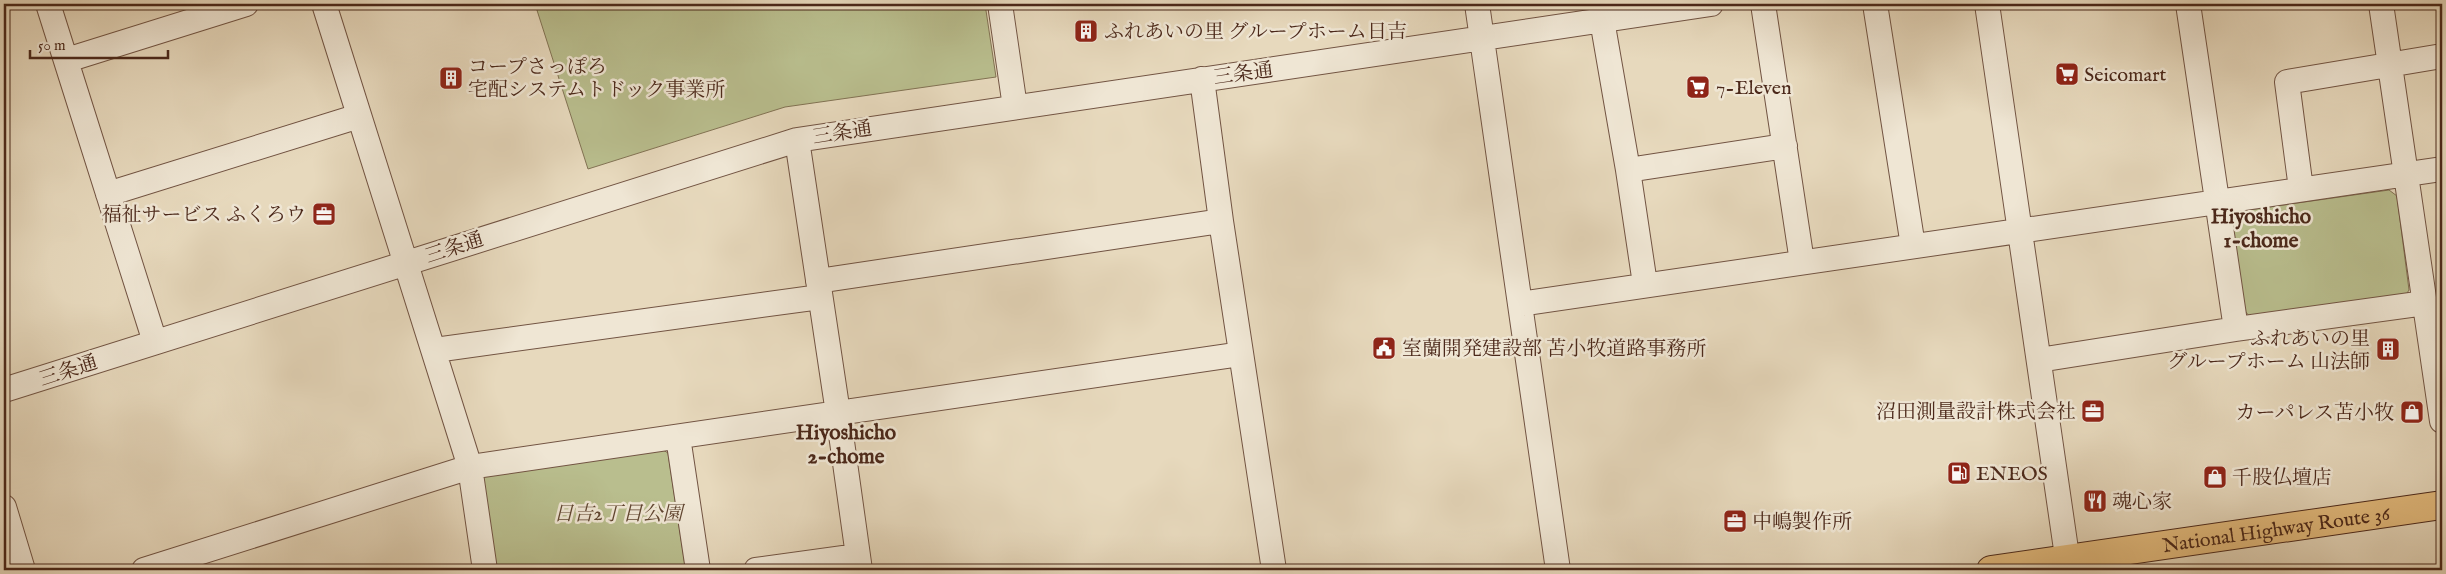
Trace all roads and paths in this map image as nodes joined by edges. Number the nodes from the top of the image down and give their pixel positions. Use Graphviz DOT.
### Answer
graph roads {
  1 [pos="48,4"];
  2 [pos="246,4"];
  3 [pos="324,4"];
  4 [pos="1000,4"];
  5 [pos="1477,4"];
  6 [pos="1711,4"];
  7 [pos="1763,4"];
  8 [pos="1875,4"];
  9 [pos="1987,4"];
  10 [pos="2188,4"];
  11 [pos="2381,4"];
  12 [pos="1602,20"];
  13 [pos="1482,37"];
  14 [pos="2442,56"];
  15 [pos="67,60"];
  16 [pos="2389,64"];
  17 [pos="1202,79"];
  18 [pos="1015,107"];
  19 [pos="359,116"];
  20 [pos="797,140"];
  21 [pos="1785,146"];
  22 [pos="2442,169"];
  23 [pos="1628,170"];
  24 [pos="2406,174"];
  25 [pos="2300,189"];
  26 [pos="108,194"];
  27 [pos="2217,201"];
  28 [pos="1221,221"];
  29 [pos="2020,230"];
  30 [pos="1914,246"];
  31 [pos="405,262"];
  32 [pos="1802,262"];
  33 [pos="1646,284"];
  34 [pos="819,289"];
  35 [pos="2425,303"];
  36 [pos="1520,304"];
  37 [pos="2236,328"];
  38 [pos="155,342"];
  39 [pos="435,350"];
  40 [pos="1242,354"];
  41 [pos="2039,360"];
  42 [pos="4,390"];
  43 [pos="838,413"];
  44 [pos="2442,421"];
  45 [pos="678,437"];
  46 [pos="470,467"];
  47 [pos="2442,505"];
  48 [pos="4,507"];
  49 [pos="859,563"];
  50 [pos="2069,565"];
  51 [pos="23,570"];
  52 [pos="144,570"];
  53 [pos="485,570"];
  54 [pos="698,570"];
  55 [pos="756,570"];
  56 [pos="1274,570"];
  57 [pos="1558,570"];
  58 [pos="1991,570"];
  1 -- 15 [label="street"];
  2 -- 15 [label="street"];
  3 -- 19 [label="street"];
  4 -- 18 [label="street"];
  5 -- 13 [label="street"];
  6 -- 12 [label="street, 三条通"];
  7 -- 21 [label="street"];
  8 -- 30 [label="street"];
  9 -- 29 [label="street"];
  10 -- 27 [label="street"];
  11 -- 16 [label="street"];
  12 -- 13 [label="street, 三条通"];
  12 -- 23 [label="street"];
  13 -- 17 [label="street, 三条通"];
  13 -- 36 [label="street"];
  14 -- 16 [label="street"];
  15 -- 26 [label="street"];
  16 -- 24 [label="street"];
  16 -- 25 [label="street"];
  17 -- 18 [label="street, 三条通"];
  17 -- 28 [label="street"];
  18 -- 20 [label="street, 三条通"];
  19 -- 26 [label="street"];
  19 -- 31 [label="street"];
  20 -- 31 [label="street, 三条通"];
  20 -- 34 [label="street"];
  21 -- 23 [label="street"];
  21 -- 32 [label="street"];
  22 -- 24 [label="street"];
  23 -- 33 [label="street"];
  24 -- 25 [label="street"];
  24 -- 35 [label="street"];
  25 -- 27 [label="street"];
  26 -- 38 [label="street"];
  27 -- 29 [label="street"];
  27 -- 37 [label="street"];
  28 -- 34 [label="street"];
  28 -- 40 [label="street"];
  29 -- 30 [label="street"];
  29 -- 41 [label="street"];
  30 -- 32 [label="street"];
  31 -- 38 [label="street, 三条通"];
  31 -- 39 [label="street"];
  32 -- 33 [label="street"];
  33 -- 36 [label="street"];
  34 -- 39 [label="street"];
  34 -- 43 [label="street"];
  35 -- 37 [label="street"];
  35 -- 44 [label="street"];
  36 -- 57 [label="street"];
  37 -- 41 [label="street"];
  38 -- 42 [label="street, 三条通"];
  39 -- 46 [label="street"];
  40 -- 43 [label="street"];
  40 -- 56 [label="street"];
  41 -- 50 [label="street"];
  43 -- 45 [label="street"];
  43 -- 49 [label="street"];
  45 -- 46 [label="street"];
  45 -- 54 [label="street"];
  46 -- 52 [label="street"];
  46 -- 53 [label="street"];
  47 -- 50 [label="highway, National Highway Route 36"];
  48 -- 51 [label="street"];
  49 -- 55 [label="street"];
  50 -- 58 [label="highway, National Highway Route 36"];
}
